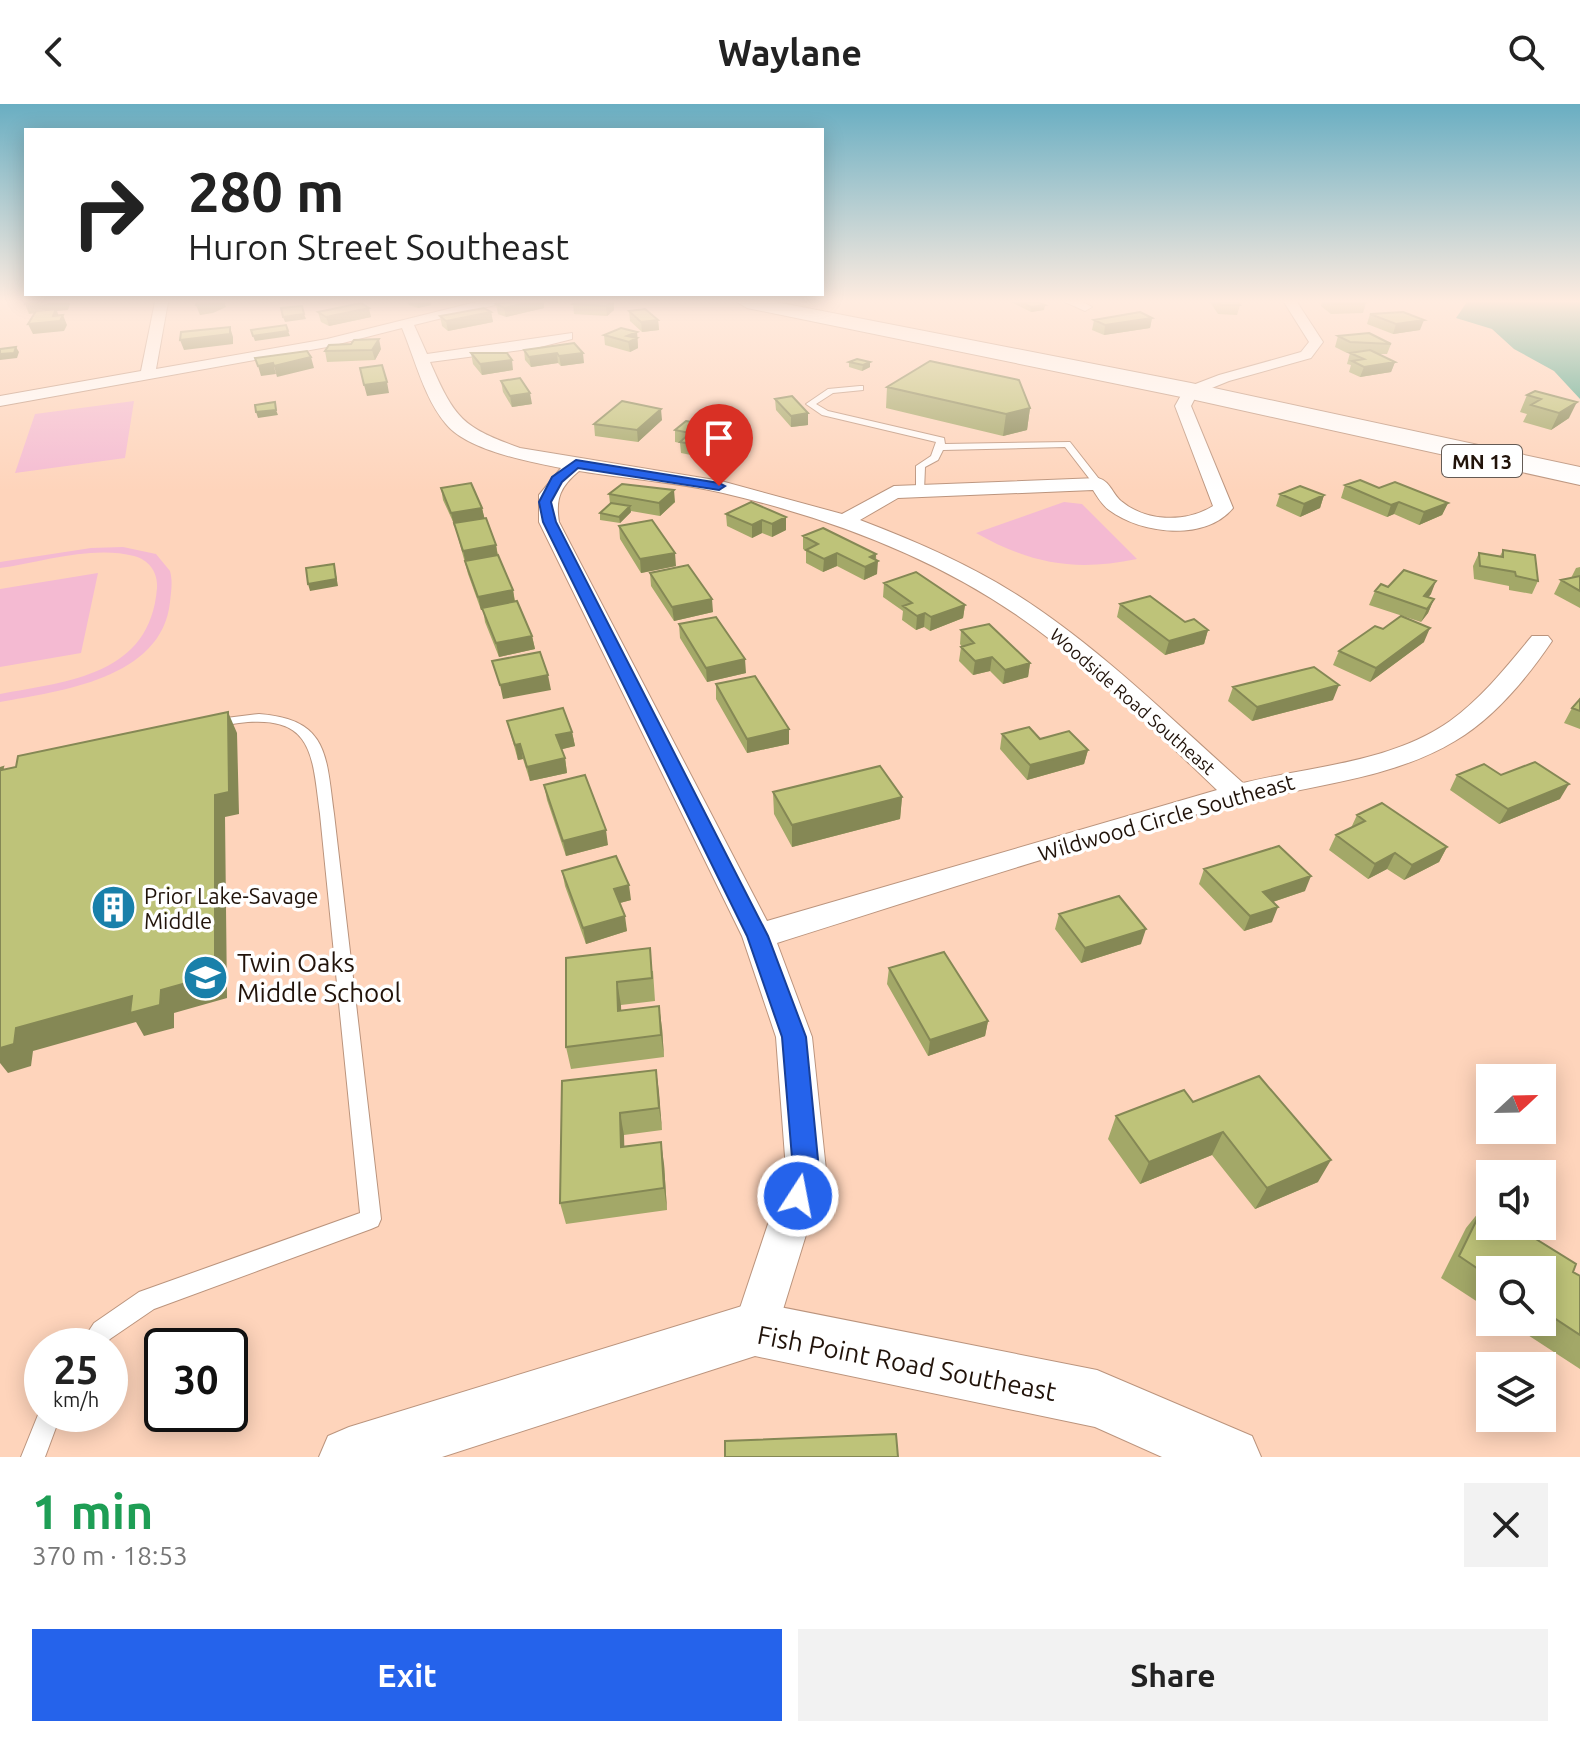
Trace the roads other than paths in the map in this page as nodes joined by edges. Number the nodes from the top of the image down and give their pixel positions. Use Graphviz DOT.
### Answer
graph roads {
  1 [pos="149,365"];
  2 [pos="195,365"];
  3 [pos="426,365"];
  4 [pos="1062,365"];
  5 [pos="1270,365"];
  6 [pos="148,373"];
  7 [pos="860,388"];
  8 [pos="1191,391"];
  9 [pos="0,401"];
  10 [pos="1385,435"];
  11 [pos="940,447"];
  12 [pos="576,464"];
  13 [pos="1580,476"];
  14 [pos="1098,484"];
  15 [pos="1580,485"];
  16 [pos="919,491"];
  17 [pos="845,521"];
  18 [pos="1540,641"];
  19 [pos="192,727"];
  20 [pos="1237,793"];
  21 [pos="758,936"];
  22 [pos="106,1328"];
  23 [pos="755,1329"];
  24 [pos="42,1432"];
  25 [pos="33,1457"];
  26 [pos="349,1457"];
  27 [pos="1231,1457"];
  1 -- 6 [label="street"];
  2 -- 6 [label="street"];
  3 -- 12 [label="street, Woodside Road Southeast"];
  4 -- 8 [label="main road, MN 13"];
  5 -- 8 [label="street"];
  6 -- 9 [label="street"];
  7 -- 11 [label="lane"];
  8 -- 10 [label="main road, MN 13"];
  8 -- 14 [label="street"];
  10 -- 13 [label="main road, MN 13"];
  10 -- 15 [label="main road, MN 13"];
  11 -- 14 [label="lane"];
  11 -- 16 [label="lane"];
  12 -- 17 [label="street, Woodside Road Southeast"];
  12 -- 21 [label="street"];
  14 -- 16 [label="street"];
  16 -- 17 [label="street"];
  17 -- 20 [label="street, Woodside Road Southeast"];
  18 -- 20 [label="street, Wildwood Circle Southeast"];
  19 -- 22 [label="lane"];
  20 -- 21 [label="street, Wildwood Circle Southeast"];
  21 -- 23 [label="street"];
  23 -- 26 [label="street, Fish Point Road Southeast"];
  23 -- 27 [label="street, Fish Point Road Southeast"];
  24 -- 25 [label="lane"];
}
